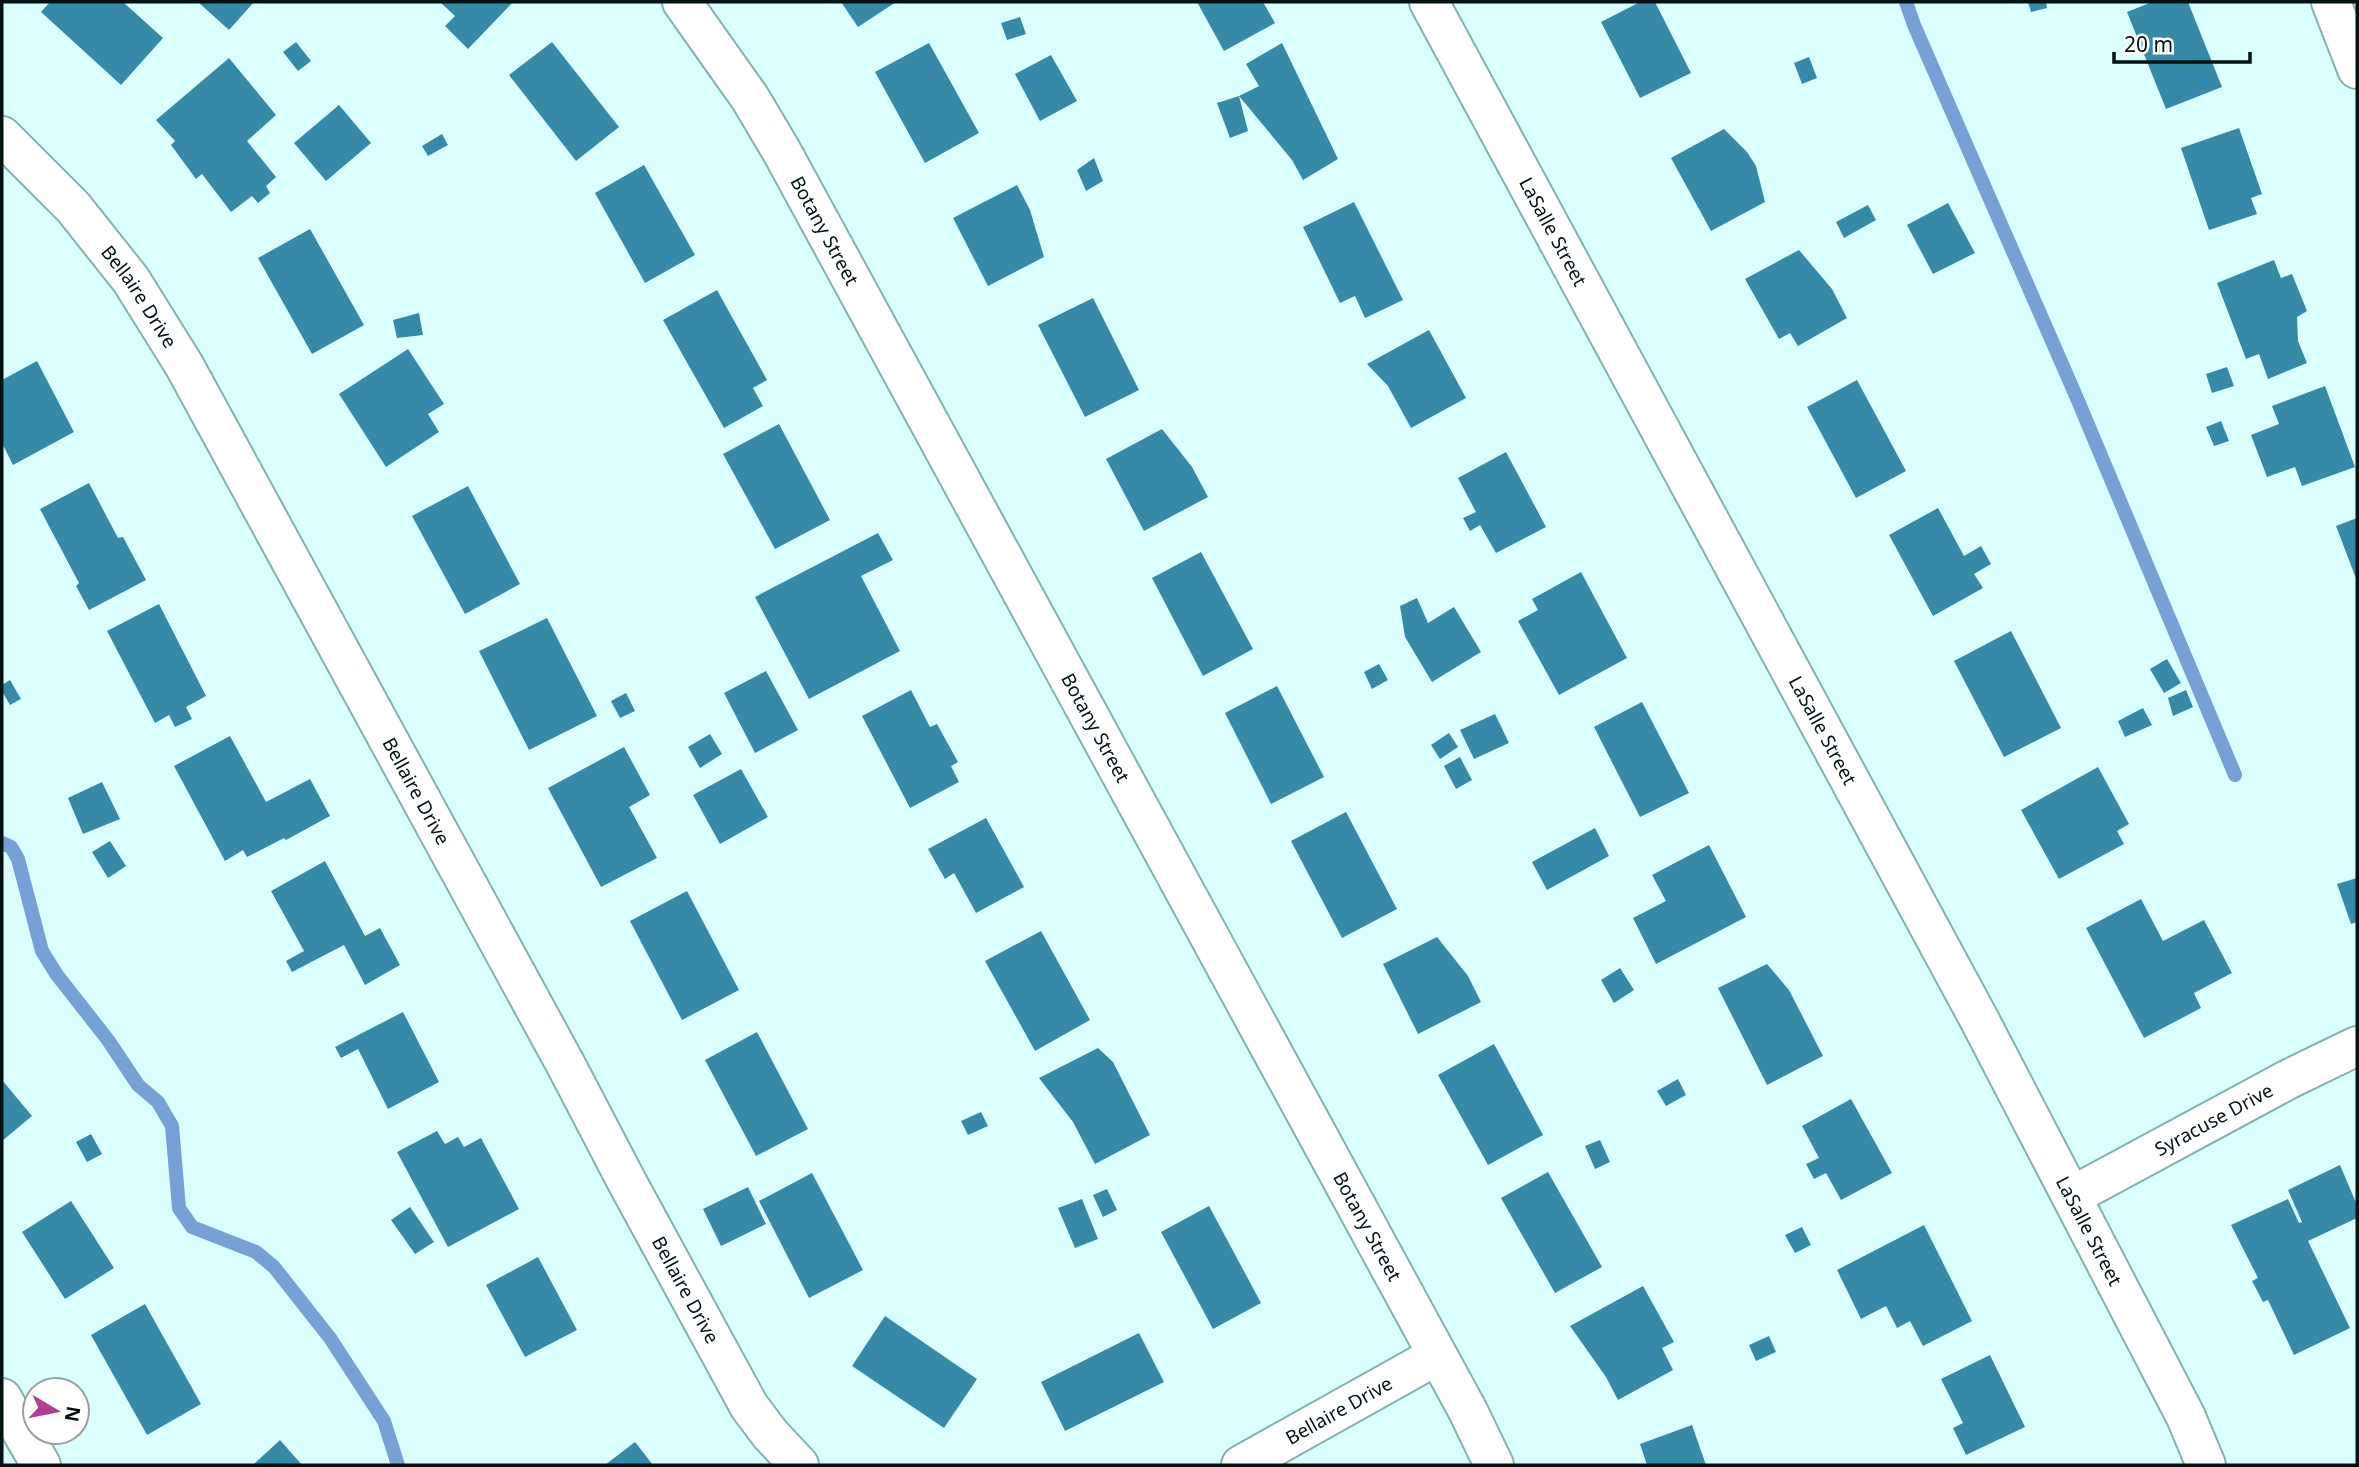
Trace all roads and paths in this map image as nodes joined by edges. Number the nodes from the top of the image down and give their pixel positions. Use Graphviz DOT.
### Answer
graph roads {
  1 [pos="682,2"];
  2 [pos="1429,2"];
  3 [pos="2331,2"];
  4 [pos="2357,69"];
  5 [pos="2,136"];
  6 [pos="2357,1046"];
  7 [pos="2072,1196"];
  8 [pos="1436,1356"];
  9 [pos="2,1398"];
  10 [pos="41,1465"];
  11 [pos="799,1465"];
  12 [pos="1241,1465"];
  13 [pos="1494,1465"];
  14 [pos="2206,1465"];
  1 -- 8 [label="street, Botany Street"];
  2 -- 7 [label="street, LaSalle Street"];
  3 -- 4 [label="street"];
  5 -- 11 [label="street, Bellaire Drive"];
  6 -- 7 [label="street, Syracuse Drive"];
  7 -- 14 [label="street, LaSalle Street"];
  8 -- 12 [label="street, Bellaire Drive"];
  8 -- 13 [label="street, Botany Street"];
  9 -- 10 [label="street"];
}
